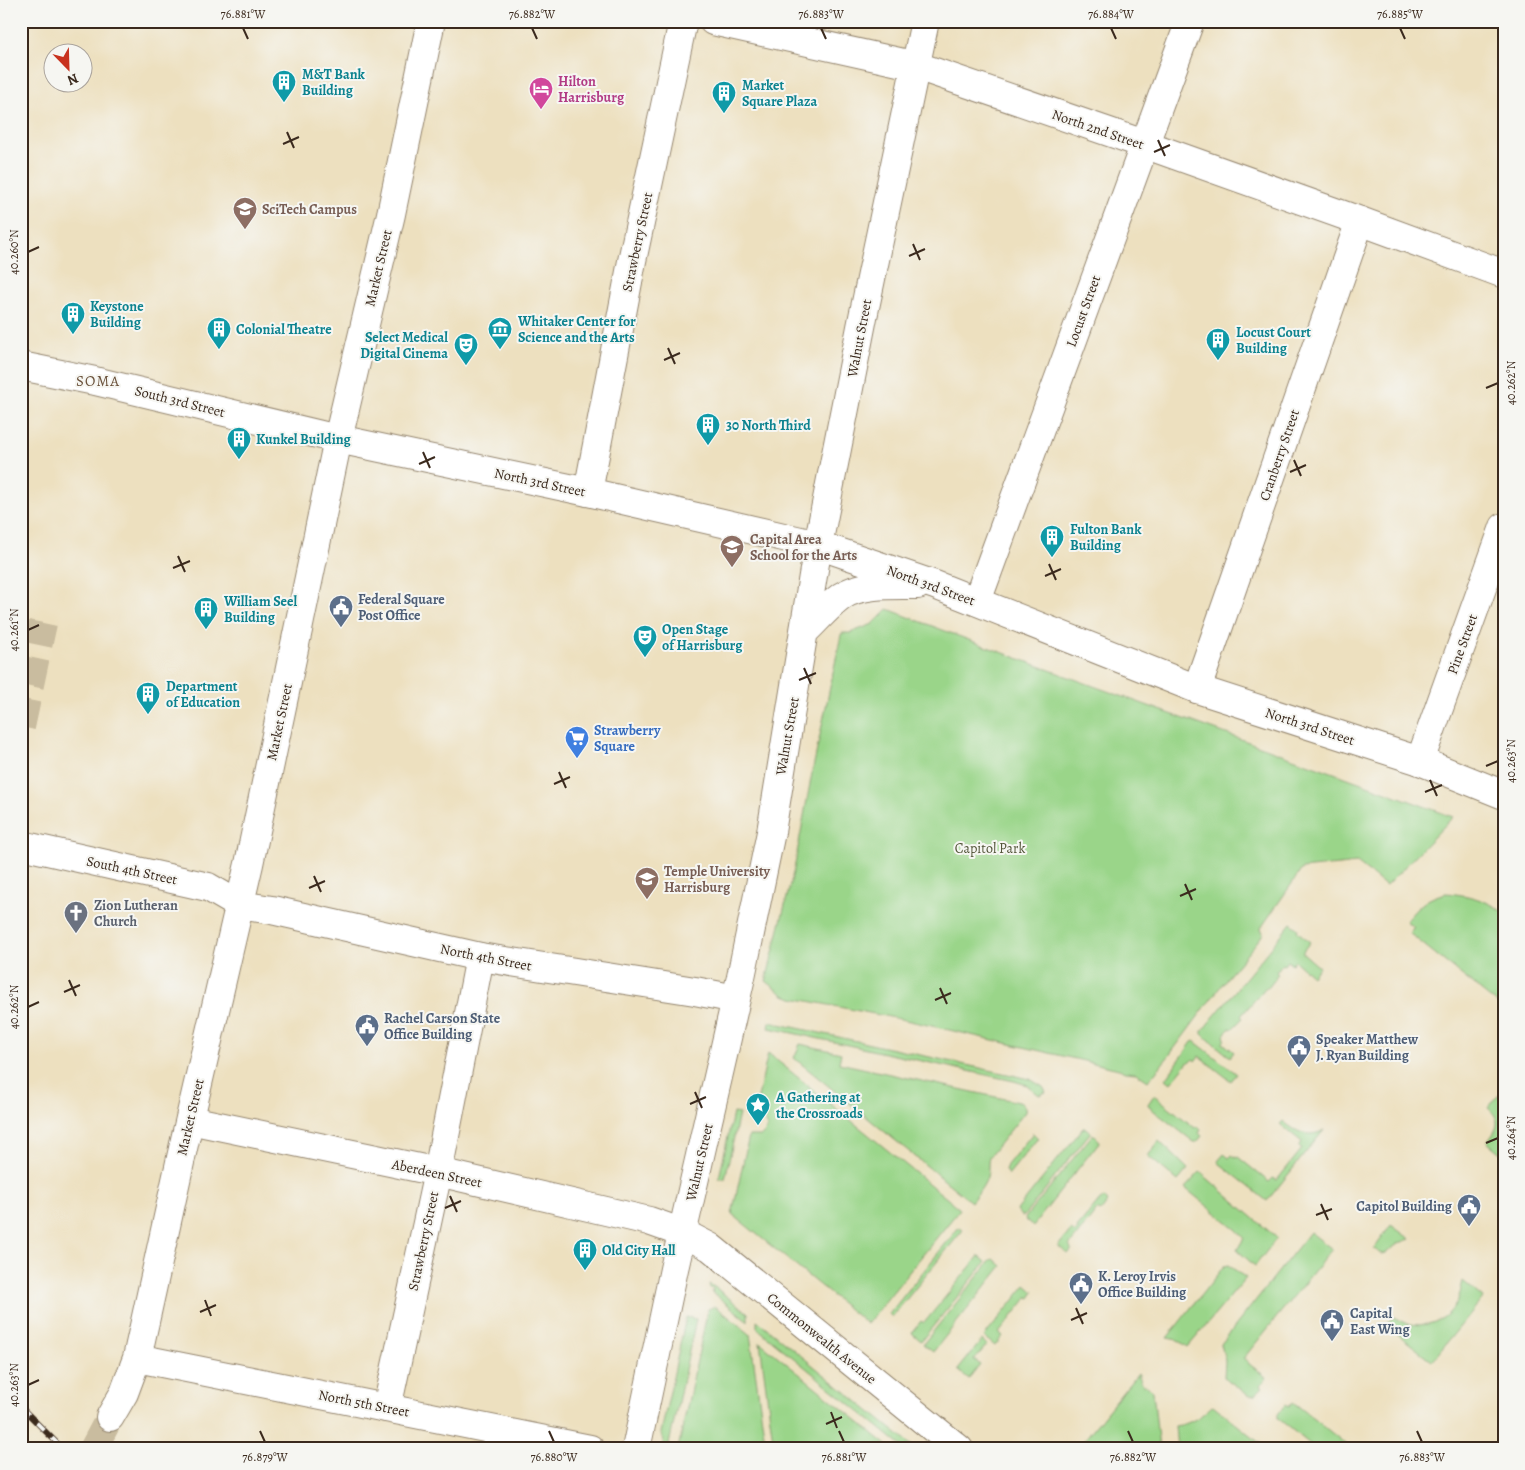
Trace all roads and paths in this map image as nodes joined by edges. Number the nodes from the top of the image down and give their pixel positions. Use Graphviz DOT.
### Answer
graph roads {
  1 [pos="430,21"];
  2 [pos="684,21"];
  3 [pos="713,21"];
  4 [pos="926,21"];
  5 [pos="1190,21"];
  6 [pos="916,66"];
  7 [pos="1144,144"];
  8 [pos="1360,221"];
  9 [pos="1504,274"];
  10 [pos="21,366"];
  11 [pos="338,439"];
  12 [pos="588,492"];
  13 [pos="1504,527"];
  14 [pos="818,545"];
  15 [pos="935,585"];
  16 [pos="976,602"];
  17 [pos="805,631"];
  18 [pos="1197,689"];
  19 [pos="1420,761"];
  20 [pos="1504,795"];
  21 [pos="21,846"];
  22 [pos="239,905"];
  23 [pos="480,957"];
  24 [pos="736,998"];
  25 [pos="190,1120"];
  26 [pos="438,1172"];
  27 [pos="682,1233"];
  28 [pos="137,1358"];
  29 [pos="387,1408"];
  30 [pos="110,1417"];
  31 [pos="590,1449"];
  32 [pos="636,1449"];
  33 [pos="959,1449"];
  1 -- 11 [label="main road, Market Street"];
  2 -- 12 [label="main road, Strawberry Street"];
  3 -- 6 [label="main road, North 2nd Street"];
  4 -- 6 [label="main road, Walnut Street"];
  5 -- 7 [label="main road, Locust Street"];
  6 -- 7 [label="main road, North 2nd Street"];
  6 -- 14 [label="main road, Walnut Street"];
  7 -- 8 [label="main road, North 2nd Street"];
  7 -- 16 [label="main road, Locust Street"];
  8 -- 9 [label="main road, North 2nd Street"];
  8 -- 18 [label="main road, Cranberry Street"];
  10 -- 11 [label="main road, South 3rd Street"];
  11 -- 12 [label="main road, North 3rd Street"];
  11 -- 22 [label="main road, Market Street"];
  12 -- 14 [label="main road, North 3rd Street"];
  13 -- 19 [label="main road, Pine Street"];
  14 -- 15 [label="main road, North 3rd Street"];
  14 -- 17 [label="main road, Walnut Street"];
  15 -- 16 [label="main road, North 3rd Street"];
  15 -- 17 [label="main road"];
  16 -- 18 [label="main road, North 3rd Street"];
  17 -- 24 [label="main road, Walnut Street"];
  18 -- 19 [label="main road, North 3rd Street"];
  19 -- 20 [label="main road, North 3rd Street"];
  21 -- 22 [label="main road, South 4th Street"];
  22 -- 23 [label="main road, North 4th Street"];
  22 -- 25 [label="main road, Market Street"];
  23 -- 24 [label="main road, North 4th Street"];
  23 -- 26 [label="main road, Strawberry Street"];
  24 -- 27 [label="main road, Walnut Street"];
  25 -- 26 [label="main road, Aberdeen Street"];
  25 -- 28 [label="main road, Market Street"];
  26 -- 27 [label="main road, Aberdeen Street"];
  26 -- 29 [label="main road, Strawberry Street"];
  27 -- 32 [label="main road, Walnut Street"];
  27 -- 33 [label="main road, Commonwealth Avenue"];
  28 -- 29 [label="main road, North 5th Street"];
  28 -- 30 [label="main road, Market Street"];
  29 -- 31 [label="main road, North 5th Street"];
}
